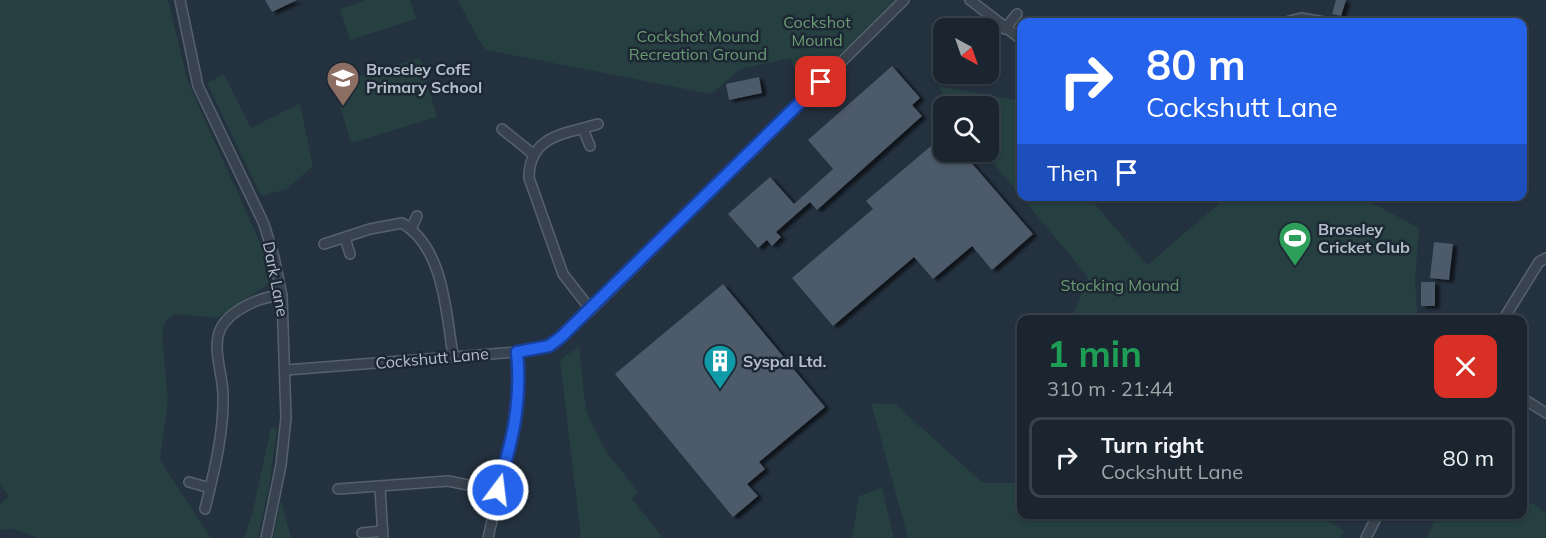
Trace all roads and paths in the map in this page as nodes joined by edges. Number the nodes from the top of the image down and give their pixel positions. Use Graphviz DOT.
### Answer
graph roads {
  1 [pos="180,0"];
  2 [pos="904,0"];
  3 [pos="970,0"];
  4 [pos="1017,14"];
  5 [pos="1005,29"];
  6 [pos="1017,37"];
  7 [pos="598,124"];
  8 [pos="502,129"];
  9 [pos="583,129"];
  10 [pos="590,146"];
  11 [pos="533,154"];
  12 [pos="417,216"];
  13 [pos="411,229"];
  14 [pos="345,238"];
  15 [pos="324,244"];
  16 [pos="350,254"];
  17 [pos="1546,258"];
  18 [pos="282,296"];
  19 [pos="591,310"];
  20 [pos="1506,315"];
  21 [pos="517,352"];
  22 [pos="453,356"];
  23 [pos="286,370"];
  24 [pos="1527,401"];
  25 [pos="1546,413"];
  26 [pos="189,482"];
  27 [pos="380,487"];
  28 [pos="210,488"];
  29 [pos="338,489"];
  30 [pos="498,490"];
  31 [pos="205,509"];
  32 [pos="1376,519"];
  33 [pos="362,532"];
  34 [pos="383,535"];
  35 [pos="266,538"];
  36 [pos="488,538"];
  37 [pos="1366,538"];
  1 -- 18 [label="street, Dark Lane"];
  2 -- 19 [label="street, Cockshutt Lane"];
  3 -- 5 [label="street"];
  4 -- 5 [label="street"];
  5 -- 6 [label="street"];
  7 -- 9 [label="street"];
  8 -- 11 [label="street"];
  9 -- 10 [label="street"];
  9 -- 11 [label="street"];
  11 -- 19 [label="street"];
  12 -- 13 [label="street"];
  13 -- 14 [label="street"];
  13 -- 22 [label="street"];
  14 -- 15 [label="street"];
  14 -- 16 [label="street"];
  17 -- 20 [label="street"];
  18 -- 23 [label="street, Dark Lane"];
  18 -- 28 [label="street"];
  19 -- 21 [label="street, Cockshutt Lane"];
  21 -- 22 [label="street, Cockshutt Lane"];
  21 -- 30 [label="street"];
  22 -- 23 [label="street, Cockshutt Lane"];
  23 -- 35 [label="street, Dark Lane"];
  24 -- 25 [label="street"];
  26 -- 28 [label="street"];
  27 -- 29 [label="street"];
  27 -- 30 [label="street"];
  27 -- 34 [label="street"];
  28 -- 31 [label="street"];
  30 -- 36 [label="street"];
  32 -- 37 [label="street"];
  33 -- 34 [label="street"];
}
